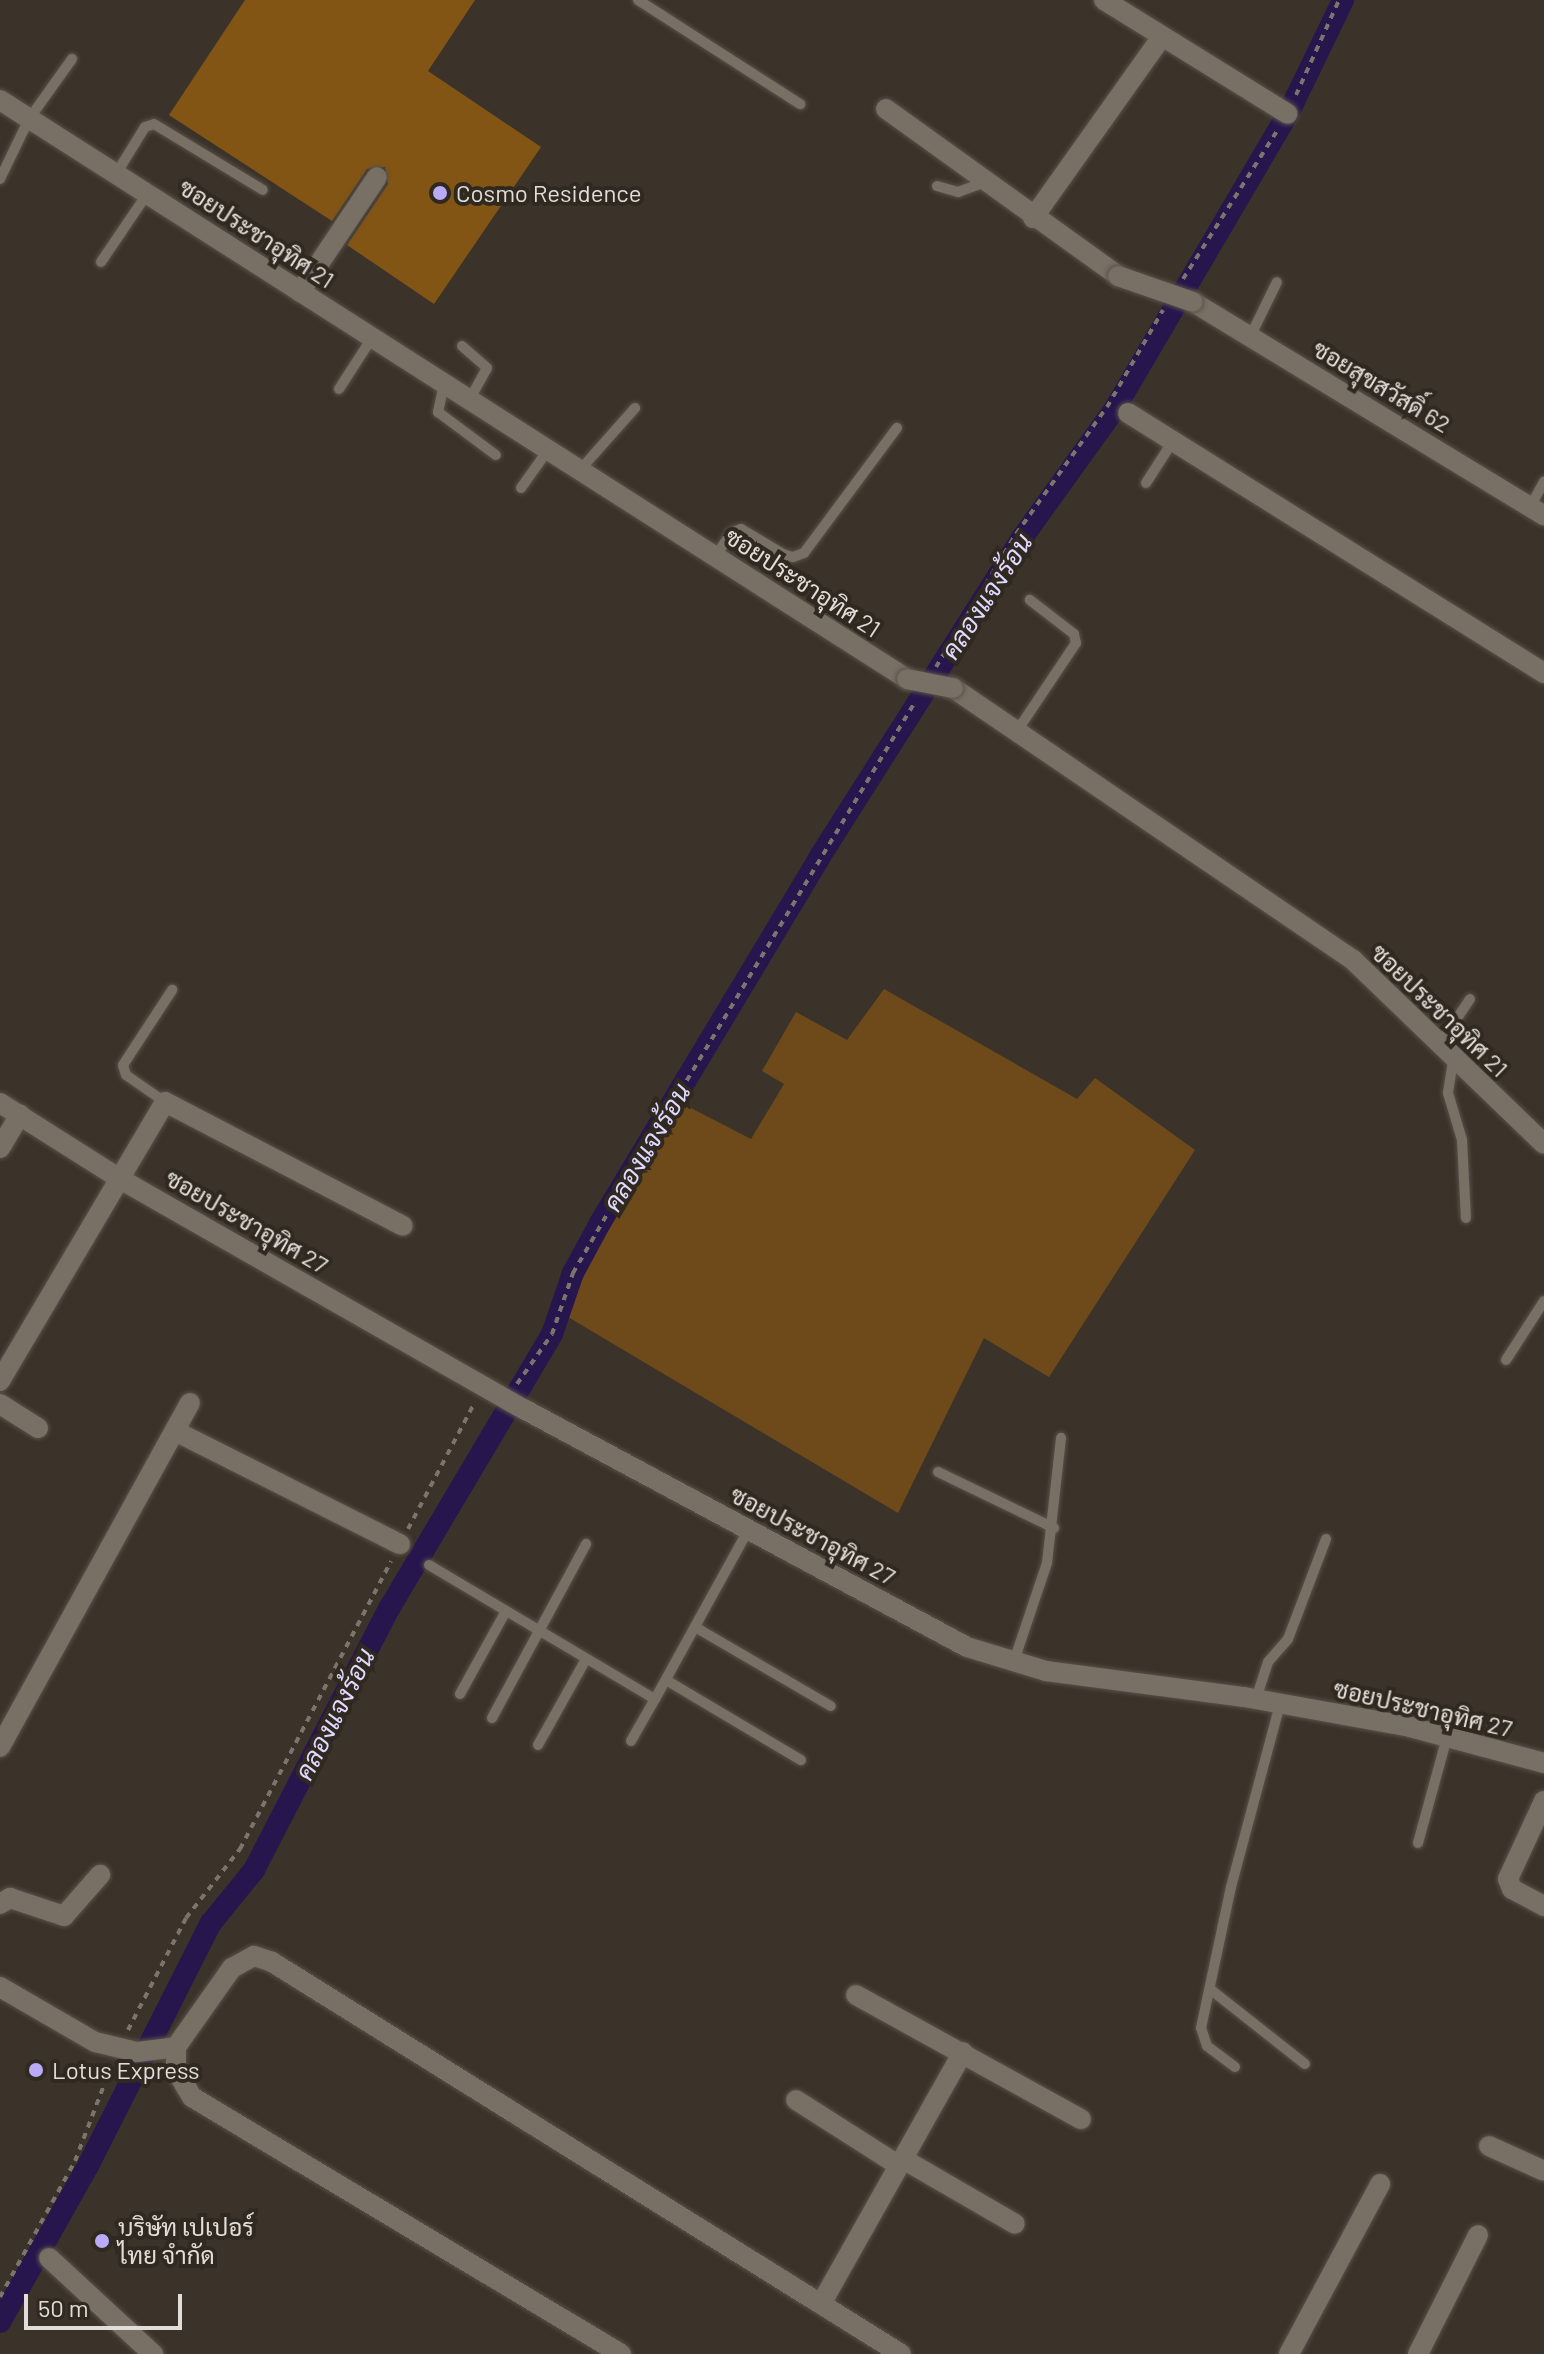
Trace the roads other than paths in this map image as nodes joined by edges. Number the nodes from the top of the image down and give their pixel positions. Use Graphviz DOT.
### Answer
graph roads {
  1 [pos="638,0"];
  2 [pos="1104,0"];
  3 [pos="1160,39"];
  4 [pos="72,59"];
  5 [pos="0,100"];
  6 [pos="800,104"];
  7 [pos="886,109"];
  8 [pos="1288,114"];
  9 [pos="29,119"];
  10 [pos="116,174"];
  11 [pos="377,177"];
  12 [pos="0,179"];
  13 [pos="985,182"];
  14 [pos="937,186"];
  15 [pos="263,190"];
  16 [pos="147,194"];
  17 [pos="1033,218"];
  18 [pos="101,262"];
  19 [pos="1277,282"];
  20 [pos="300,292"];
  21 [pos="1250,337"];
  22 [pos="372,338"];
  23 [pos="462,346"];
  24 [pos="444,384"];
  25 [pos="339,389"];
  26 [pos="469,400"];
  27 [pos="635,408"];
  28 [pos="1128,413"];
  29 [pos="897,428"];
  30 [pos="1173,441"];
  31 [pos="548,450"];
  32 [pos="496,455"];
  33 [pos="580,470"];
  34 [pos="1544,482"];
  35 [pos="1146,483"];
  36 [pos="521,488"];
  37 [pos="1537,511"];
  38 [pos="715,557"];
  39 [pos="1030,600"];
  40 [pos="1544,673"];
  41 [pos="1017,731"];
  42 [pos="172,990"];
  43 [pos="1470,999"];
  44 [pos="1446,1054"];
  45 [pos="165,1102"];
  46 [pos="0,1103"];
  47 [pos="20,1115"];
  48 [pos="1544,1144"];
  49 [pos="0,1148"];
  50 [pos="120,1179"];
  51 [pos="1466,1218"];
  52 [pos="403,1226"];
  53 [pos="1544,1301"];
  54 [pos="1506,1360"];
  55 [pos="0,1381"];
  56 [pos="190,1403"];
  57 [pos="0,1404"];
  58 [pos="38,1428"];
  59 [pos="175,1431"];
  60 [pos="1061,1438"];
  61 [pos="938,1472"];
  62 [pos="1054,1528"];
  63 [pos="749,1529"];
  64 [pos="1326,1539"];
  65 [pos="400,1544"];
  66 [pos="586,1544"];
  67 [pos="429,1565"];
  68 [pos="506,1611"];
  69 [pos="695,1627"];
  70 [pos="538,1630"];
  71 [pos="586,1659"];
  72 [pos="1013,1663"];
  73 [pos="666,1680"];
  74 [pos="460,1694"];
  75 [pos="655,1699"];
  76 [pos="1256,1699"];
  77 [pos="1280,1704"];
  78 [pos="831,1706"];
  79 [pos="492,1718"];
  80 [pos="1447,1737"];
  81 [pos="631,1741"];
  82 [pos="538,1745"];
  83 [pos="0,1747"];
  84 [pos="801,1760"];
  85 [pos="1544,1763"];
  86 [pos="1544,1801"];
  87 [pos="1418,1843"];
  88 [pos="100,1875"];
  89 [pos="0,1904"];
  90 [pos="1544,1906"];
  91 [pos="0,1987"];
  92 [pos="1210,1989"];
  93 [pos="856,1995"];
  94 [pos="169,2048"];
  95 [pos="963,2052"];
  96 [pos="1305,2064"];
  97 [pos="1235,2067"];
  98 [pos="796,2100"];
  99 [pos="1081,2119"];
  100 [pos="1489,2146"];
  101 [pos="900,2162"];
  102 [pos="1544,2171"];
  103 [pos="1380,2184"];
  104 [pos="1015,2224"];
  105 [pos="1478,2235"];
  106 [pos="49,2258"];
  107 [pos="821,2304"];
  108 [pos="153,2354"];
  109 [pos="621,2354"];
  110 [pos="901,2354"];
  111 [pos="1289,2354"];
  112 [pos="1418,2354"];
  1 -- 6 [label="lane"];
  2 -- 3 [label="street"];
  3 -- 8 [label="street"];
  3 -- 17 [label="street"];
  4 -- 9 [label="lane"];
  5 -- 9 [label="street, ซอยประชาอุทิศ 21"];
  7 -- 13 [label="street, ซอยสุขสวัสดิ์ 62"];
  9 -- 10 [label="street, ซอยประชาอุทิศ 21"];
  9 -- 12 [label="lane"];
  10 -- 15 [label="lane"];
  10 -- 16 [label="street, ซอยประชาอุทิศ 21"];
  11 -- 20 [label="street"];
  13 -- 14 [label="lane"];
  13 -- 17 [label="street, ซอยสุขสวัสดิ์ 62"];
  16 -- 18 [label="lane"];
  16 -- 20 [label="street, ซอยประชาอุทิศ 21"];
  17 -- 21 [label="street, ซอยสุขสวัสดิ์ 62, bridge"];
  19 -- 21 [label="lane"];
  20 -- 22 [label="street, ซอยประชาอุทิศ 21"];
  21 -- 37 [label="street, ซอยสุขสวัสดิ์ 62"];
  22 -- 24 [label="street, ซอยประชาอุทิศ 21"];
  22 -- 25 [label="lane"];
  23 -- 26 [label="lane"];
  24 -- 26 [label="street, ซอยประชาอุทิศ 21"];
  24 -- 32 [label="lane"];
  26 -- 31 [label="street, ซอยประชาอุทิศ 21"];
  27 -- 33 [label="lane"];
  28 -- 30 [label="street"];
  29 -- 38 [label="lane"];
  30 -- 35 [label="lane"];
  30 -- 40 [label="street"];
  31 -- 33 [label="street, ซอยประชาอุทิศ 21"];
  31 -- 36 [label="lane"];
  33 -- 38 [label="street, ซอยประชาอุทิศ 21"];
  34 -- 37 [label="lane"];
  38 -- 41 [label="street, ซอยประชาอุทิศ 21, bridge"];
  39 -- 41 [label="lane"];
  41 -- 44 [label="street, ซอยประชาอุทิศ 21"];
  42 -- 45 [label="lane"];
  43 -- 44 [label="lane"];
  44 -- 48 [label="street, ซอยประชาอุทิศ 21"];
  44 -- 51 [label="lane"];
  45 -- 50 [label="street"];
  45 -- 52 [label="street"];
  46 -- 47 [label="street, ซอยประชาอุทิศ 27"];
  47 -- 49 [label="street"];
  47 -- 50 [label="street, ซอยประชาอุทิศ 27"];
  50 -- 55 [label="street"];
  50 -- 63 [label="street, ซอยประชาอุทิศ 27"];
  53 -- 54 [label="lane"];
  56 -- 59 [label="street"];
  57 -- 58 [label="street"];
  59 -- 65 [label="street"];
  59 -- 83 [label="street"];
  60 -- 62 [label="lane"];
  61 -- 62 [label="lane"];
  62 -- 72 [label="lane"];
  63 -- 69 [label="lane"];
  63 -- 72 [label="street, ซอยประชาอุทิศ 27"];
  64 -- 76 [label="lane"];
  66 -- 70 [label="lane"];
  67 -- 68 [label="lane"];
  68 -- 70 [label="lane"];
  68 -- 74 [label="lane"];
  69 -- 73 [label="lane"];
  69 -- 78 [label="lane"];
  70 -- 71 [label="lane"];
  70 -- 79 [label="lane"];
  71 -- 75 [label="lane"];
  71 -- 82 [label="lane"];
  72 -- 76 [label="street, ซอยประชาอุทิศ 27"];
  73 -- 75 [label="lane"];
  73 -- 84 [label="lane"];
  75 -- 81 [label="lane"];
  76 -- 77 [label="street, ซอยประชาอุทิศ 27"];
  77 -- 80 [label="street, ซอยประชาอุทิศ 27"];
  77 -- 92 [label="lane"];
  80 -- 85 [label="street, ซอยประชาอุทิศ 27"];
  80 -- 87 [label="lane"];
  86 -- 90 [label="street"];
  88 -- 89 [label="street"];
  91 -- 94 [label="street"];
  92 -- 96 [label="lane"];
  92 -- 97 [label="lane"];
  93 -- 95 [label="street"];
  94 -- 107 [label="street"];
  94 -- 109 [label="street"];
  95 -- 99 [label="street"];
  95 -- 101 [label="street"];
  98 -- 101 [label="street"];
  100 -- 102 [label="street"];
  101 -- 104 [label="street"];
  101 -- 107 [label="street"];
  103 -- 111 [label="street"];
  105 -- 112 [label="street"];
  106 -- 108 [label="street"];
  107 -- 110 [label="street"];
}
